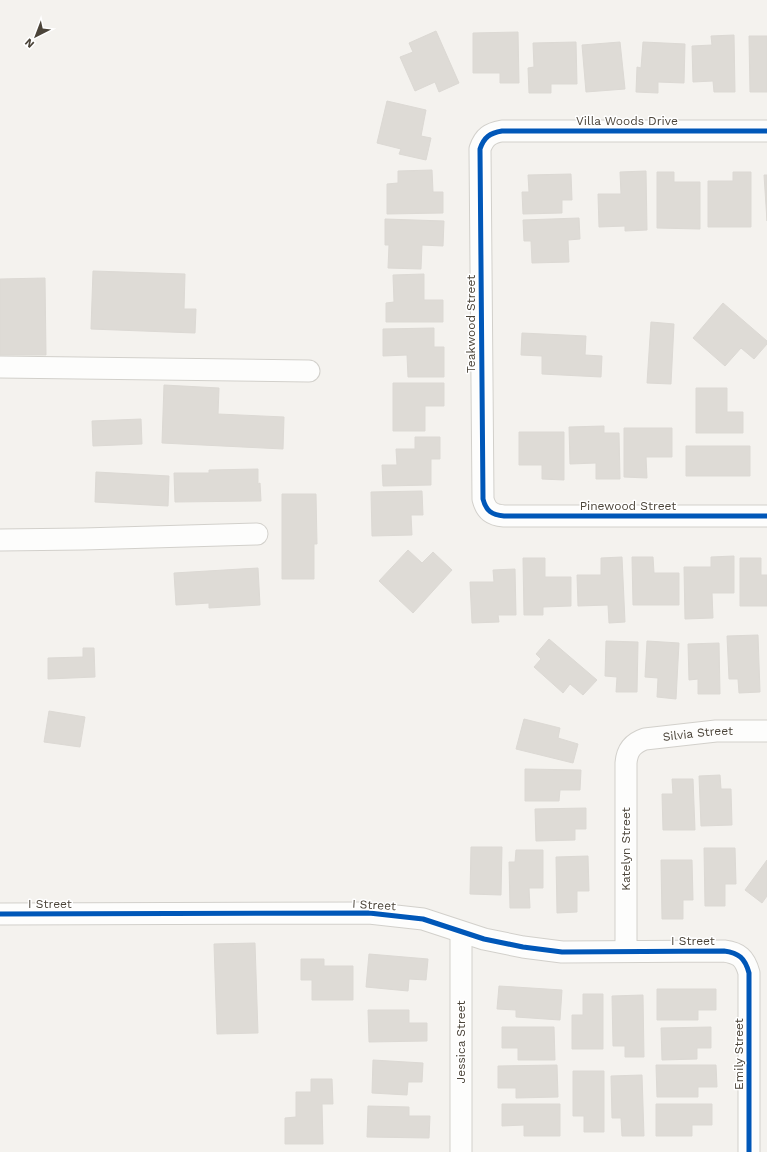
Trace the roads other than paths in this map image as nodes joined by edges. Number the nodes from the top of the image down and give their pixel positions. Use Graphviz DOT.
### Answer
graph roads {
  1 [pos="767,131"];
  2 [pos="487,136"];
  3 [pos="0,367"];
  4 [pos="309,371"];
  5 [pos="489,512"];
  6 [pos="767,516"];
  7 [pos="257,534"];
  8 [pos="0,540"];
  9 [pos="767,731"];
  10 [pos="631,747"];
  11 [pos="0,914"];
  12 [pos="461,932"];
  13 [pos="626,951"];
  14 [pos="741,957"];
  15 [pos="461,1152"];
  16 [pos="749,1152"];
  1 -- 2 [label="street, Villa Woods Drive"];
  2 -- 5 [label="street, Teakwood Street"];
  3 -- 4 [label="street"];
  5 -- 6 [label="street, Pinewood Street"];
  7 -- 8 [label="street"];
  9 -- 10 [label="street, Silvia Street"];
  10 -- 13 [label="street, Katelyn Street"];
  11 -- 12 [label="street, I Street"];
  12 -- 13 [label="street, I Street"];
  12 -- 15 [label="street, Jessica Street"];
  13 -- 14 [label="street, I Street"];
  14 -- 16 [label="street, Emily Street"];
}
